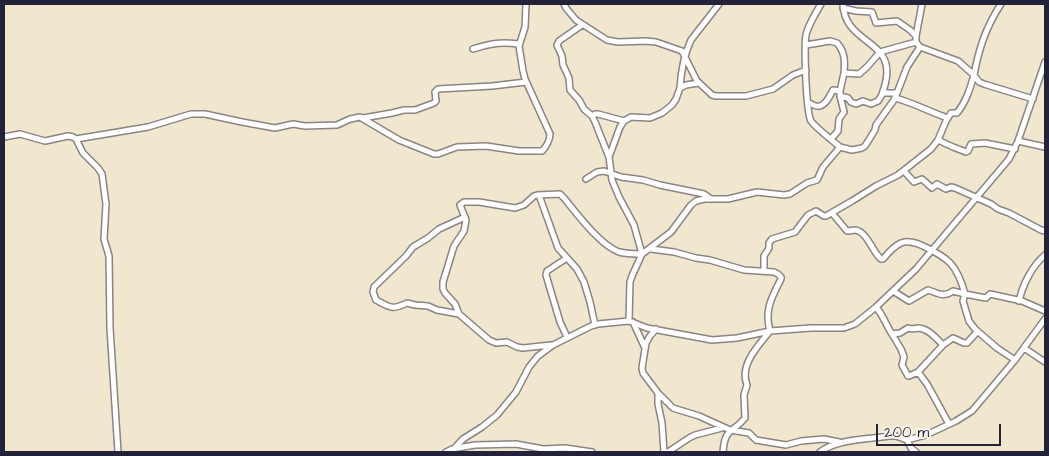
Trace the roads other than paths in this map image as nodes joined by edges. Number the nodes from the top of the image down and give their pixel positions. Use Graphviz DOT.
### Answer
graph roads {
  1 [pos="526,4"];
  2 [pos="564,4"];
  3 [pos="719,4"];
  4 [pos="822,4"];
  5 [pos="922,4"];
  6 [pos="1001,4"];
  7 [pos="843,6"];
  8 [pos="582,25"];
  9 [pos="916,39"];
  10 [pos="519,44"];
  11 [pos="806,45"];
  12 [pos="920,47"];
  13 [pos="473,49"];
  14 [pos="880,52"];
  15 [pos="685,57"];
  16 [pos="1045,62"];
  17 [pos="806,70"];
  18 [pos="844,73"];
  19 [pos="974,75"];
  20 [pos="1043,80"];
  21 [pos="526,82"];
  22 [pos="698,83"];
  23 [pos="680,88"];
  24 [pos="840,93"];
  25 [pos="882,94"];
  26 [pos="896,95"];
  27 [pos="1033,99"];
  28 [pos="808,102"];
  29 [pos="592,116"];
  30 [pos="362,118"];
  31 [pos="948,118"];
  32 [pos="624,120"];
  33 [pos="4,137"];
  34 [pos="76,139"];
  35 [pos="831,139"];
  36 [pos="938,140"];
  37 [pos="1018,141"];
  38 [pos="840,147"];
  39 [pos="1045,147"];
  40 [pos="1015,149"];
  41 [pos="609,157"];
  42 [pos="904,171"];
  43 [pos="611,174"];
  44 [pos="586,179"];
  45 [pos="539,195"];
  46 [pos="977,198"];
  47 [pos="712,199"];
  48 [pos="832,213"];
  49 [pos="465,217"];
  50 [pos="1045,230"];
  51 [pos="650,249"];
  52 [pos="932,250"];
  53 [pos="642,254"];
  54 [pos="1045,255"];
  55 [pos="567,258"];
  56 [pos="764,271"];
  57 [pos="893,291"];
  58 [pos="965,294"];
  59 [pos="1019,300"];
  60 [pos="876,306"];
  61 [pos="1045,311"];
  62 [pos="459,314"];
  63 [pos="1045,318"];
  64 [pos="631,321"];
  65 [pos="595,324"];
  66 [pos="656,329"];
  67 [pos="770,331"];
  68 [pos="977,332"];
  69 [pos="892,334"];
  70 [pos="567,337"];
  71 [pos="553,345"];
  72 [pos="943,345"];
  73 [pos="646,348"];
  74 [pos="1024,348"];
  75 [pos="1015,360"];
  76 [pos="1045,362"];
  77 [pos="918,372"];
  78 [pos="658,393"];
  79 [pos="949,424"];
  80 [pos="722,428"];
  81 [pos="730,430"];
  82 [pos="907,440"];
  83 [pos="844,443"];
  84 [pos="479,445"];
  85 [pos="453,450"];
  86 [pos="118,452"];
  87 [pos="446,452"];
  88 [pos="482,452"];
  89 [pos="592,452"];
  90 [pos="664,452"];
  91 [pos="668,452"];
  92 [pos="723,452"];
  93 [pos="820,452"];
  94 [pos="916,452"];
  1 -- 10 [label="street"];
  2 -- 8 [label="street"];
  3 -- 15 [label="street"];
  4 -- 11 [label="street"];
  5 -- 9 [label="street"];
  6 -- 19 [label="street"];
  7 -- 9 [label="street"];
  7 -- 14 [label="street"];
  8 -- 15 [label="street"];
  8 -- 29 [label="street"];
  9 -- 12 [label="street"];
  9 -- 14 [label="street"];
  10 -- 13 [label="street"];
  10 -- 21 [label="street"];
  11 -- 17 [label="street"];
  11 -- 18 [label="street"];
  12 -- 19 [label="street"];
  12 -- 26 [label="street"];
  14 -- 18 [label="street"];
  14 -- 25 [label="street"];
  15 -- 22 [label="street"];
  15 -- 23 [label="street"];
  16 -- 20 [label="street"];
  17 -- 22 [label="street"];
  17 -- 28 [label="street"];
  18 -- 24 [label="street"];
  19 -- 27 [label="street"];
  19 -- 31 [label="street"];
  20 -- 27 [label="street"];
  21 -- 30 [label="street"];
  21 -- 30 [label="street"];
  22 -- 23 [label="street"];
  23 -- 32 [label="street"];
  24 -- 25 [label="street"];
  24 -- 28 [label="street"];
  24 -- 35 [label="street"];
  25 -- 26 [label="street"];
  26 -- 31 [label="street"];
  26 -- 38 [label="street"];
  27 -- 37 [label="street"];
  28 -- 35 [label="street"];
  29 -- 32 [label="street"];
  29 -- 41 [label="street"];
  30 -- 34 [label="street"];
  31 -- 36 [label="street"];
  32 -- 41 [label="street"];
  33 -- 34 [label="street"];
  34 -- 86 [label="street"];
  35 -- 38 [label="street"];
  36 -- 40 [label="street"];
  36 -- 42 [label="street"];
  37 -- 39 [label="street"];
  37 -- 40 [label="street"];
  38 -- 47 [label="street"];
  40 -- 46 [label="street"];
  41 -- 43 [label="street"];
  42 -- 46 [label="street"];
  42 -- 48 [label="street"];
  43 -- 44 [label="street"];
  43 -- 47 [label="street"];
  43 -- 53 [label="street"];
  45 -- 49 [label="street"];
  45 -- 53 [label="street"];
  45 -- 55 [label="street"];
  46 -- 50 [label="street"];
  46 -- 52 [label="street"];
  47 -- 51 [label="street"];
  48 -- 52 [label="street"];
  48 -- 56 [label="street"];
  49 -- 62 [label="street"];
  49 -- 62 [label="street"];
  51 -- 53 [label="street"];
  51 -- 56 [label="street"];
  52 -- 57 [label="street"];
  52 -- 58 [label="street"];
  53 -- 64 [label="street"];
  54 -- 59 [label="street"];
  55 -- 65 [label="street"];
  55 -- 70 [label="street"];
  56 -- 67 [label="street"];
  57 -- 58 [label="street"];
  57 -- 60 [label="street"];
  58 -- 59 [label="street"];
  58 -- 68 [label="street"];
  59 -- 61 [label="street"];
  60 -- 67 [label="street"];
  60 -- 69 [label="street"];
  62 -- 71 [label="street"];
  63 -- 74 [label="street"];
  64 -- 65 [label="street"];
  64 -- 66 [label="street"];
  64 -- 73 [label="street"];
  65 -- 70 [label="street"];
  66 -- 67 [label="street"];
  66 -- 73 [label="street"];
  67 -- 81 [label="street"];
  68 -- 72 [label="street"];
  68 -- 75 [label="street"];
  69 -- 72 [label="street"];
  69 -- 77 [label="street"];
  70 -- 71 [label="street"];
  71 -- 85 [label="street"];
  72 -- 77 [label="street"];
  73 -- 78 [label="street"];
  74 -- 75 [label="street"];
  74 -- 76 [label="street"];
  75 -- 79 [label="street"];
  77 -- 79 [label="street"];
  78 -- 80 [label="street"];
  78 -- 90 [label="street"];
  79 -- 82 [label="street"];
  80 -- 81 [label="street"];
  80 -- 91 [label="street"];
  81 -- 83 [label="street"];
  81 -- 92 [label="street"];
  82 -- 83 [label="street"];
  82 -- 94 [label="street"];
  83 -- 93 [label="street"];
  84 -- 85 [label="street"];
  84 -- 88 [label="street"];
  84 -- 89 [label="street"];
  85 -- 87 [label="street"];
}
